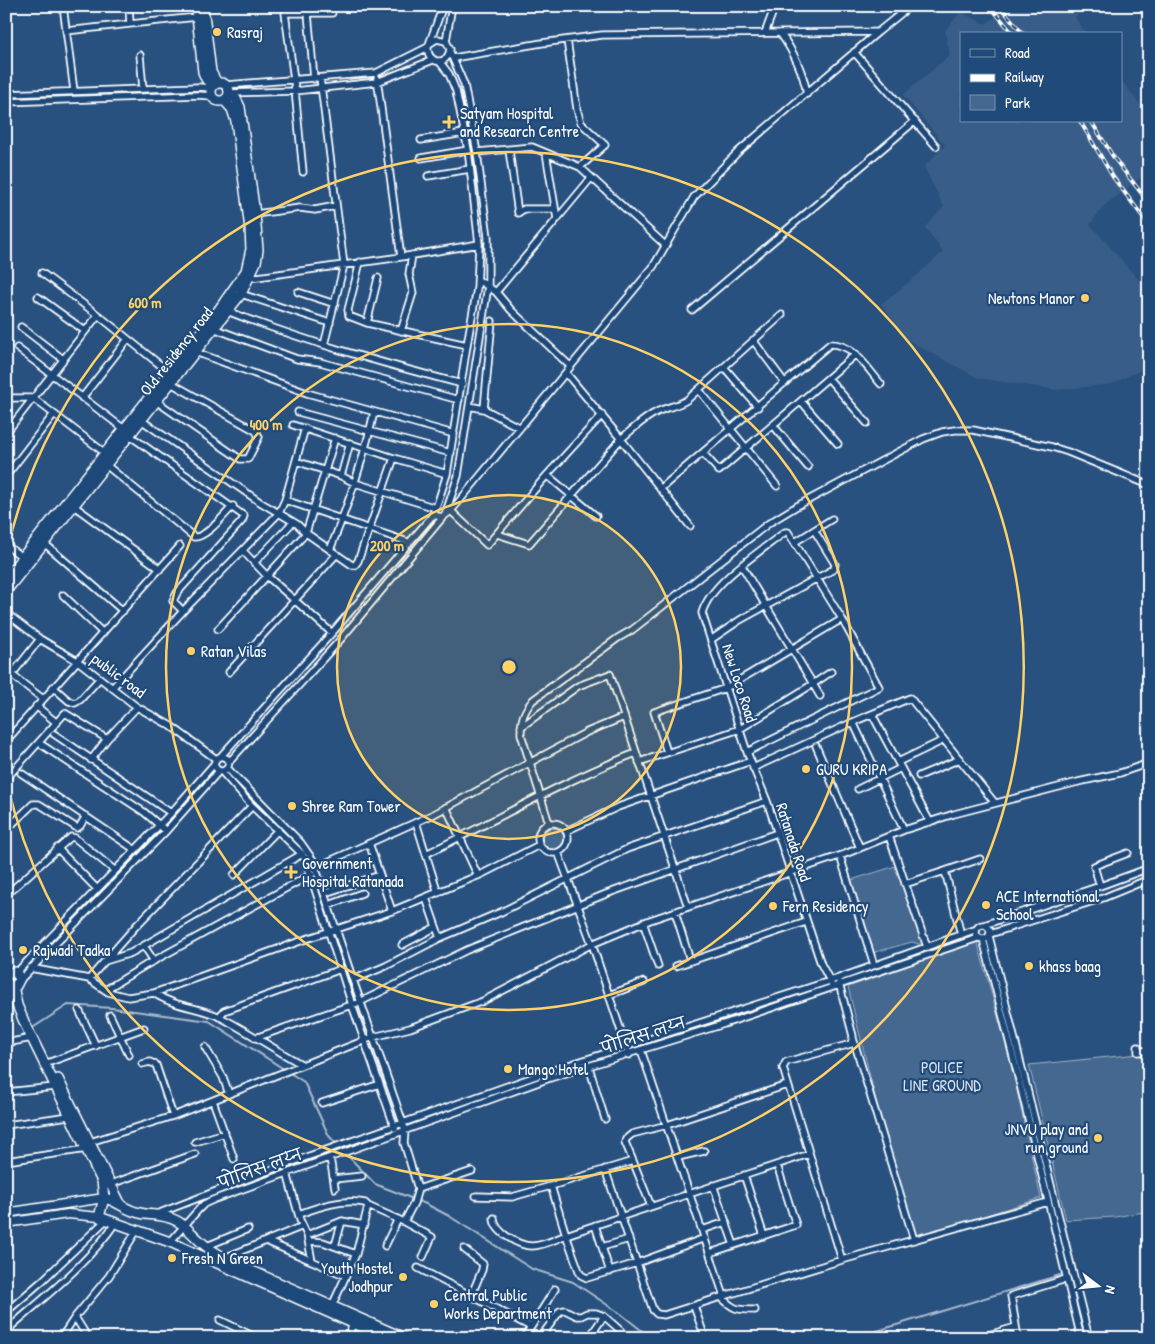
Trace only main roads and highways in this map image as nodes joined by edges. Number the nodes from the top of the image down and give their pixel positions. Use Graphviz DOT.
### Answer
graph roads {
  1 [pos="196,6"];
  2 [pos="203,6"];
  3 [pos="220,91"];
  4 [pos="127,432"];
  5 [pos="6,578"];
  6 [pos="6,591"];
  7 [pos="6,964"];
  8 [pos="12,980"];
  9 [pos="89,1145"];
  10 [pos="104,1198"];
  11 [pos="120,1203"];
  12 [pos="6,1214"];
  13 [pos="103,1218"];
  14 [pos="6,1223"];
  15 [pos="353,1319"];
  16 [pos="386,1338"];
  17 [pos="404,1338"];
  1 -- 3 [label="highway"];
  2 -- 3 [label="highway"];
  3 -- 4 [label="highway, Old residency road"];
  3 -- 4 [label="highway, Old residency road"];
  4 -- 5 [label="highway, Old residency road"];
  4 -- 6 [label="highway, Old residency road"];
  7 -- 8 [label="highway"];
  8 -- 9 [label="highway"];
  8 -- 9 [label="highway"];
  9 -- 10 [label="highway"];
  9 -- 11 [label="highway"];
  10 -- 11 [label="highway"];
  10 -- 12 [label="main road"];
  10 -- 13 [label="highway"];
  11 -- 15 [label="highway"];
  13 -- 14 [label="main road"];
  13 -- 15 [label="highway"];
  15 -- 16 [label="highway"];
  15 -- 17 [label="highway"];
}
